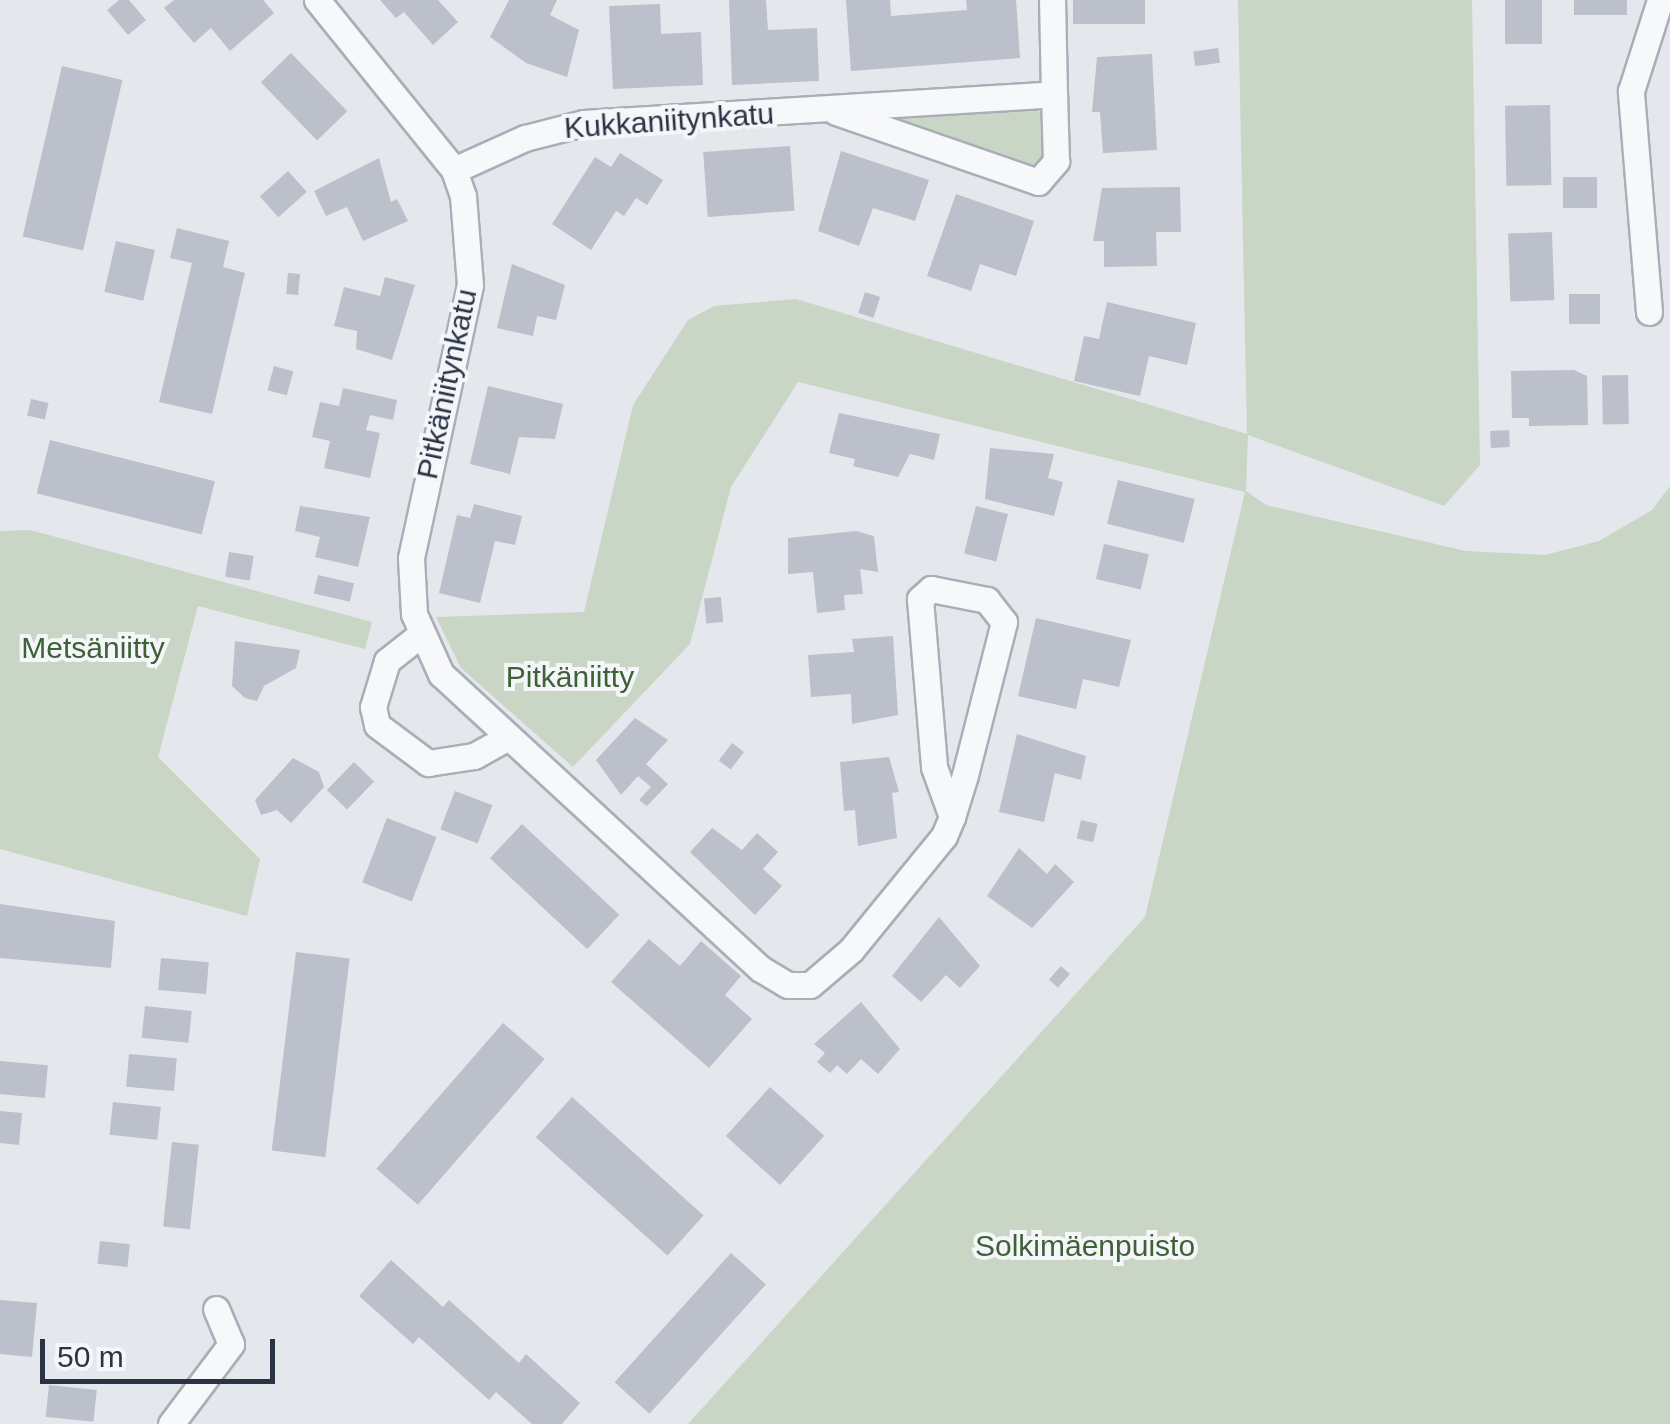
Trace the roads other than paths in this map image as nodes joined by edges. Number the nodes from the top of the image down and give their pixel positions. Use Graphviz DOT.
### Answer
graph roads {
  1 [pos="316,0"];
  2 [pos="1052,0"];
  3 [pos="1660,0"];
  4 [pos="1054,94"];
  5 [pos="834,110"];
  6 [pos="454,170"];
  7 [pos="1648,312"];
  8 [pos="420,635"];
  9 [pos="506,738"];
  10 [pos="952,817"];
  11 [pos="216,1309"];
  12 [pos="171,1424"];
  1 -- 6 [label="street, Pitkäniitynkatu"];
  2 -- 4 [label="street, Kukkaniitynkatu"];
  3 -- 7 [label="street"];
  4 -- 5 [label="street, Kukkaniitynkatu"];
  4 -- 5 [label="street, Kukkaniitynkatu"];
  5 -- 6 [label="street, Kukkaniitynkatu"];
  6 -- 8 [label="street, Pitkäniitynkatu"];
  8 -- 9 [label="street, Pitkäniitynkatu"];
  8 -- 9 [label="street"];
  9 -- 10 [label="street, Pitkäniitynkatu"];
  10 -- 10 [label="street, Pitkäniitynkatu"];
  11 -- 12 [label="street"];
}
